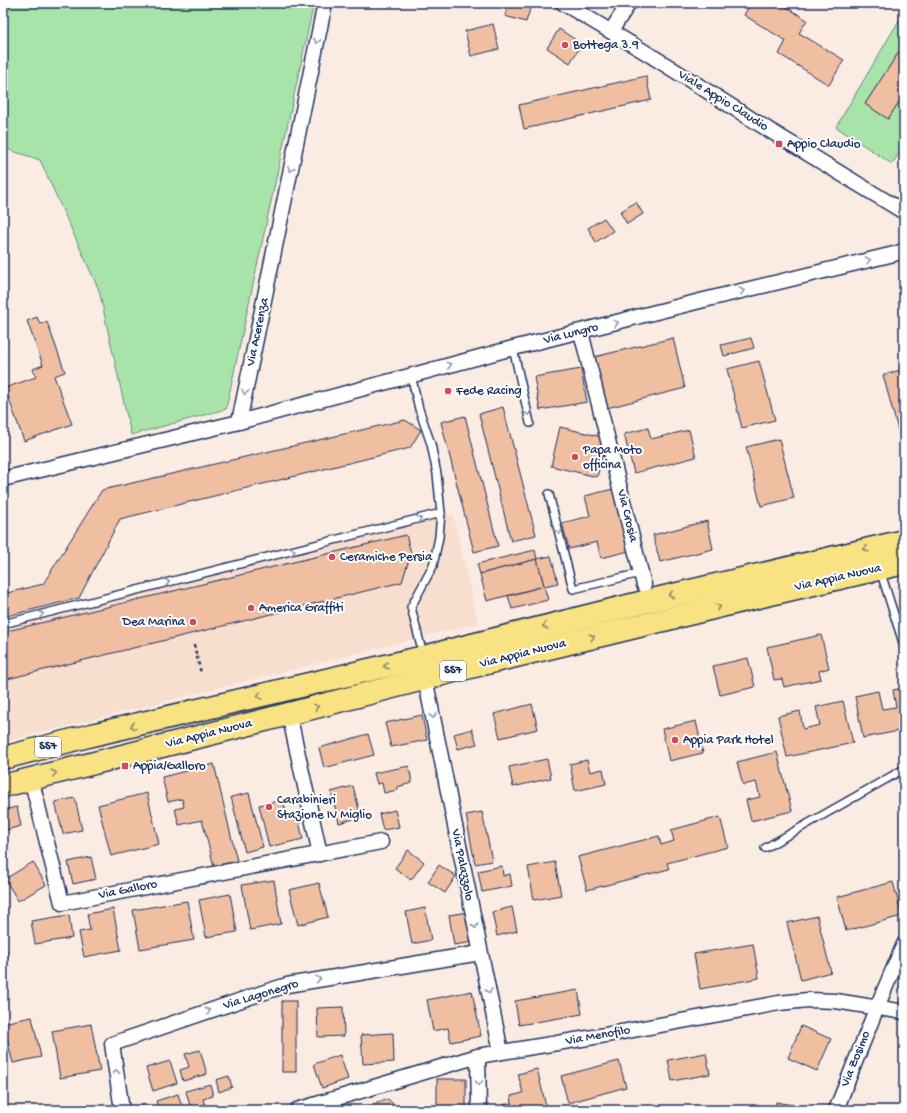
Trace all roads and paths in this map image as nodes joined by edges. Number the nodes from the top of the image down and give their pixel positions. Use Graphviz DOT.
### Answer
graph roads {
  1 [pos="325,3"];
  2 [pos="562,3"];
  3 [pos="629,3"];
  4 [pos="611,31"];
  5 [pos="904,212"];
  6 [pos="904,250"];
  7 [pos="581,332"];
  8 [pos="513,348"];
  9 [pos="411,375"];
  10 [pos="239,422"];
  11 [pos="530,423"];
  12 [pos="3,479"];
  13 [pos="549,494"];
  14 [pos="441,513"];
  15 [pos="904,541"];
  16 [pos="904,563"];
  17 [pos="880,569"];
  18 [pos="642,579"];
  19 [pos="3,624"];
  20 [pos="194,645"];
  21 [pos="904,646"];
  22 [pos="424,657"];
  23 [pos="201,673"];
  24 [pos="425,678"];
  25 [pos="289,714"];
  26 [pos="92,735"];
  27 [pos="3,747"];
  28 [pos="3,758"];
  29 [pos="904,769"];
  30 [pos="31,778"];
  31 [pos="3,786"];
  32 [pos="381,842"];
  33 [pos="765,848"];
  34 [pos="320,854"];
  35 [pos="904,944"];
  36 [pos="480,953"];
  37 [pos="877,1007"];
  38 [pos="904,1012"];
  39 [pos="501,1052"];
  40 [pos="478,1056"];
  41 [pos="122,1110"];
  42 [pos="297,1110"];
  43 [pos="479,1110"];
  44 [pos="836,1110"];
  1 -- 10 [label="street, Via Acerenza, one-way"];
  2 -- 4 [label="street, Viale Appio Claudio"];
  3 -- 4 [label="street"];
  4 -- 5 [label="street, Viale Appio Claudio"];
  7 -- 6 [label="street, Via Lungro, one-way"];
  7 -- 8 [label="street, Via Lungro"];
  7 -- 18 [label="street, Via Crosia"];
  9 -- 8 [label="street, Via Lungro, one-way"];
  8 -- 11 [label="lane, one-way"];
  9 -- 10 [label="street, Via Lungro"];
  9 -- 14 [label="lane"];
  10 -- 12 [label="street"];
  13 -- 18 [label="lane, one-way"];
  19 -- 14 [label="lane, one-way"];
  14 -- 22 [label="lane"];
  15 -- 22 [label="main road, Via Appia Nuova / SS7, one-way"];
  16 -- 17 [label="main road, Via Appia Nuova / SS7"];
  17 -- 21 [label="lane"];
  24 -- 17 [label="main road, Via Appia Nuova / SS7, one-way"];
  20 -- 23 [label="path"];
  22 -- 26 [label="main road, Via Appia Nuova / SS7, one-way"];
  25 -- 24 [label="main road, Via Appia Nuova / SS7, one-way"];
  24 -- 36 [label="street, Via Palazzolo, one-way"];
  30 -- 25 [label="main road, Via Appia Nuova / SS7, one-way"];
  25 -- 34 [label="street"];
  26 -- 27 [label="street, Via Appia Nuova"];
  26 -- 28 [label="main road, Via Appia Nuova / SS7"];
  29 -- 33 [label="lane"];
  30 -- 31 [label="main road, Via Appia Nuova / SS7"];
  30 -- 34 [label="street, Via Galloro"];
  32 -- 34 [label="street, Via Galloro"];
  35 -- 37 [label="street, Via Zosimo"];
  36 -- 39 [label="street, Via Palazzolo, one-way"];
  41 -- 36 [label="street, Via Lagonegro, one-way"];
  37 -- 38 [label="street, Via Menofilo"];
  37 -- 39 [label="street, Via Menofilo"];
  37 -- 44 [label="street, Via Zosimo"];
  39 -- 40 [label="street, Via Menofilo"];
  40 -- 42 [label="street, Via Menofilo"];
  40 -- 43 [label="street, one-way"];
}
